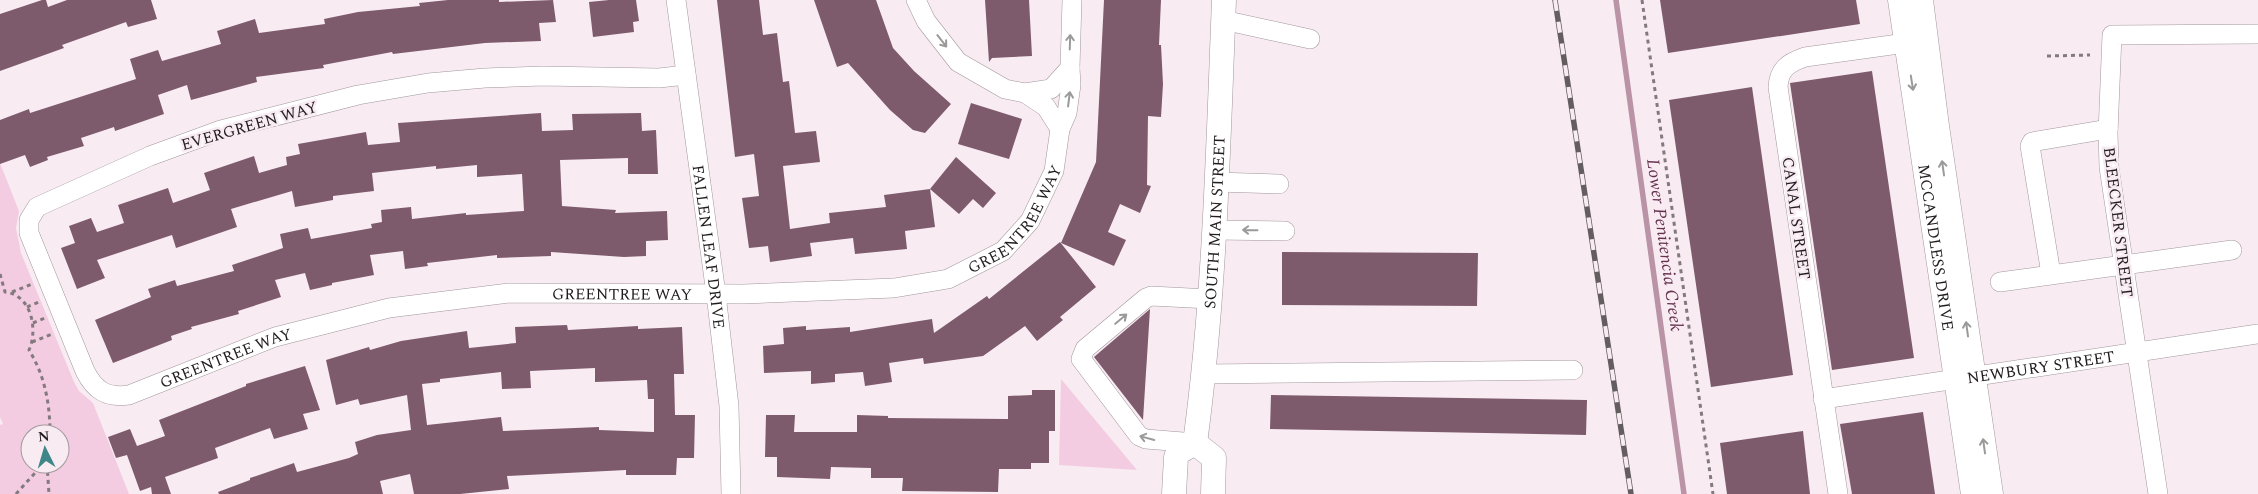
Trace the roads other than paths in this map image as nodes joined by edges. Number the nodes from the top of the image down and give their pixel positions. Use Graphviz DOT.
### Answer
graph roads {
  1 [pos="676,0"];
  2 [pos="916,0"];
  3 [pos="1072,0"];
  4 [pos="1900,0"];
  5 [pos="1921,0"];
  6 [pos="1223,10"];
  7 [pos="2258,34"];
  8 [pos="1310,39"];
  9 [pos="1906,43"];
  10 [pos="1070,68"];
  11 [pos="686,75"];
  12 [pos="1025,93"];
  13 [pos="1060,129"];
  14 [pos="2108,129"];
  15 [pos="1216,182"];
  16 [pos="1279,184"];
  17 [pos="1214,230"];
  18 [pos="1285,231"];
  19 [pos="2232,250"];
  20 [pos="2123,264"];
  21 [pos="2051,274"];
  22 [pos="2000,282"];
  23 [pos="716,294"];
  24 [pos="1210,299"];
  25 [pos="2258,334"];
  26 [pos="2137,352"];
  27 [pos="1573,370"];
  28 [pos="1205,374"];
  29 [pos="1965,378"];
  30 [pos="110,396"];
  31 [pos="1823,399"];
  32 [pos="1196,443"];
  33 [pos="731,494"];
  34 [pos="1174,494"];
  35 [pos="1213,494"];
  36 [pos="1838,494"];
  37 [pos="1973,494"];
  38 [pos="1991,494"];
  39 [pos="2158,494"];
  1 -- 11 [label="street, FALLEN LEAF DRIVE"];
  2 -- 12 [label="street, one-way"];
  10 -- 3 [label="street, GREENTREE WAY, one-way"];
  4 -- 9 [label="main road, MCCANDLESS DRIVE"];
  29 -- 5 [label="main road, MCCANDLESS DRIVE, one-way"];
  6 -- 8 [label="street"];
  6 -- 15 [label="main road, SOUTH MAIN STREET"];
  7 -- 14 [label="street, BLEECKER STREET"];
  9 -- 29 [label="main road, MCCANDLESS DRIVE, one-way"];
  9 -- 31 [label="street, CANAL STREET"];
  10 -- 12 [label="street"];
  13 -- 10 [label="street, GREENTREE WAY, one-way"];
  11 -- 23 [label="street, FALLEN LEAF DRIVE"];
  11 -- 30 [label="street, EVERGREEN WAY"];
  12 -- 13 [label="street"];
  13 -- 23 [label="street, GREENTREE WAY"];
  14 -- 20 [label="street, BLEECKER STREET"];
  14 -- 21 [label="street"];
  15 -- 16 [label="street"];
  15 -- 17 [label="main road, SOUTH MAIN STREET"];
  18 -- 17 [label="street, one-way"];
  17 -- 24 [label="main road, SOUTH MAIN STREET"];
  19 -- 20 [label="street"];
  20 -- 21 [label="street"];
  20 -- 26 [label="street, BLEECKER STREET"];
  21 -- 22 [label="street"];
  23 -- 30 [label="street, GREENTREE WAY"];
  23 -- 33 [label="street, FALLEN LEAF DRIVE"];
  24 -- 28 [label="main road, SOUTH MAIN STREET"];
  32 -- 24 [label="street, one-way"];
  25 -- 26 [label="street, NEWBURY STREET"];
  26 -- 29 [label="street, NEWBURY STREET"];
  26 -- 39 [label="street, BLEECKER STREET"];
  27 -- 28 [label="street"];
  28 -- 32 [label="main road, SOUTH MAIN STREET"];
  29 -- 31 [label="street, NEWBURY STREET"];
  29 -- 37 [label="main road, MCCANDLESS DRIVE"];
  38 -- 29 [label="main road, MCCANDLESS DRIVE, one-way"];
  31 -- 36 [label="street, CANAL STREET"];
  32 -- 34 [label="main road"];
  32 -- 35 [label="main road"];
}
